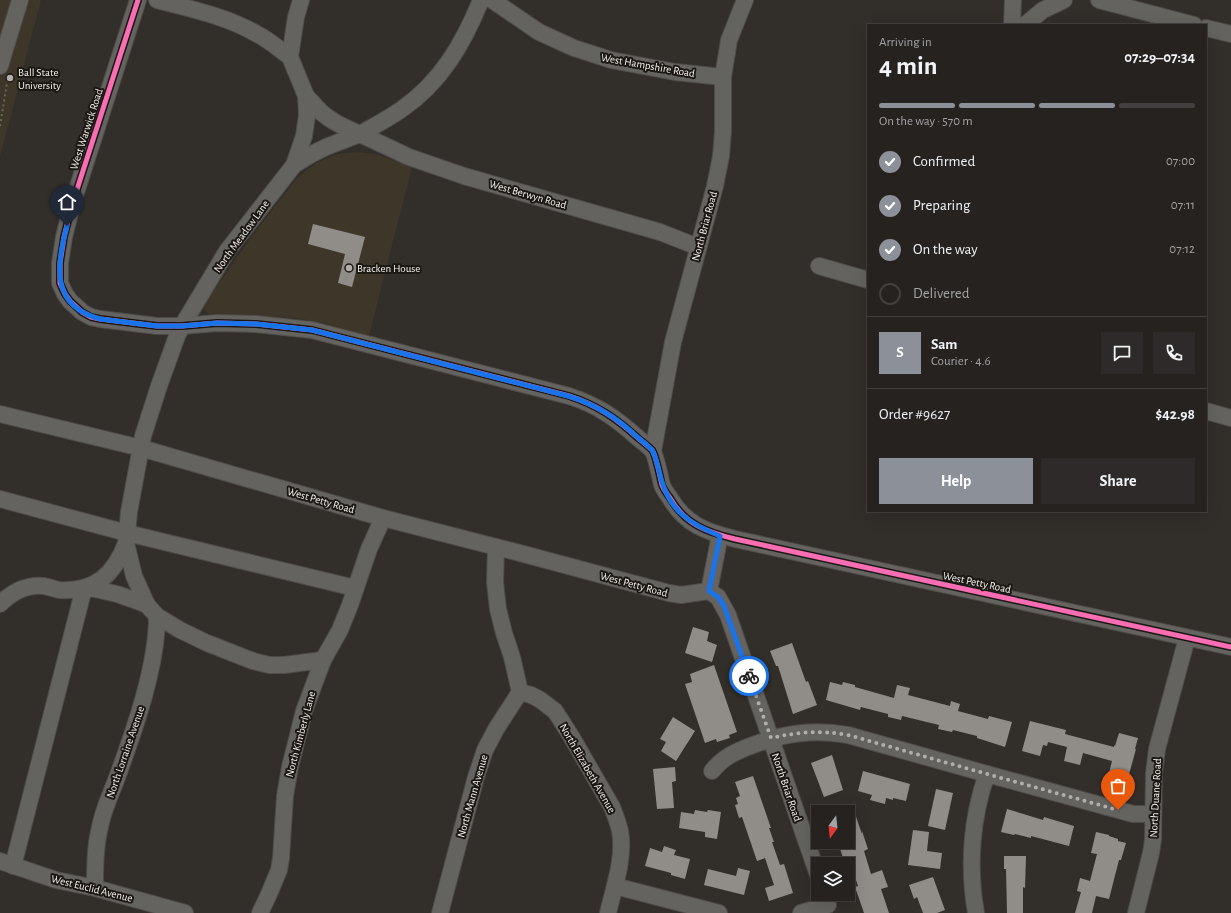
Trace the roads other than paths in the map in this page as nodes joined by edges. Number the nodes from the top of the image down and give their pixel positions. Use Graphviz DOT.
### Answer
graph roads {
  1 [pos="20,0"];
  2 [pos="138,0"];
  3 [pos="157,0"];
  4 [pos="301,0"];
  5 [pos="481,0"];
  6 [pos="492,0"];
  7 [pos="745,0"];
  8 [pos="1013,0"];
  9 [pos="1064,0"];
  10 [pos="1099,0"];
  11 [pos="1012,24"];
  12 [pos="1026,24"];
  13 [pos="1190,24"];
  14 [pos="1207,28"];
  15 [pos="1231,34"];
  16 [pos="290,57"];
  17 [pos="0,66"];
  18 [pos="723,77"];
  19 [pos="306,96"];
  20 [pos="360,134"];
  21 [pos="294,165"];
  22 [pos="698,247"];
  23 [pos="819,266"];
  24 [pos="867,280"];
  25 [pos="182,326"];
  26 [pos="1231,405"];
  27 [pos="1207,410"];
  28 [pos="1207,410"];
  29 [pos="0,414"];
  30 [pos="1231,418"];
  31 [pos="141,448"];
  32 [pos="653,451"];
  33 [pos="0,499"];
  34 [pos="383,518"];
  35 [pos="720,536"];
  36 [pos="127,538"];
  37 [pos="496,547"];
  38 [pos="84,588"];
  39 [pos="355,588"];
  40 [pos="709,591"];
  41 [pos="0,604"];
  42 [pos="152,611"];
  43 [pos="1187,638"];
  44 [pos="1231,647"];
  45 [pos="323,660"];
  46 [pos="520,692"];
  47 [pos="771,738"];
  48 [pos="712,771"];
  49 [pos="987,774"];
  50 [pos="1153,814"];
  51 [pos="812,857"];
  52 [pos="6,864"];
  53 [pos="615,886"];
  54 [pos="95,888"];
  55 [pos="828,904"];
  56 [pos="185,913"];
  57 [pos="260,913"];
  58 [pos="440,913"];
  59 [pos="608,913"];
  60 [pos="719,913"];
  61 [pos="801,913"];
  62 [pos="976,913"];
  63 [pos="1136,913"];
  1 -- 17 [label="street"];
  2 -- 25 [label="street, West Warwick Road"];
  3 -- 16 [label="street"];
  4 -- 16 [label="street"];
  5 -- 20 [label="street"];
  6 -- 18 [label="street, West Hampshire Road"];
  7 -- 18 [label="street, North Briar Road"];
  8 -- 11 [label="street"];
  9 -- 12 [label="street"];
  10 -- 13 [label="street"];
  14 -- 15 [label="street"];
  16 -- 19 [label="street, North Meadow Lane"];
  18 -- 22 [label="street, North Briar Road"];
  19 -- 20 [label="street, West Berwyn Road"];
  19 -- 21 [label="street, North Meadow Lane"];
  20 -- 21 [label="street"];
  20 -- 22 [label="street, West Berwyn Road"];
  21 -- 25 [label="street, North Meadow Lane"];
  22 -- 32 [label="street, North Briar Road"];
  23 -- 24 [label="street"];
  25 -- 31 [label="street, North Meadow Lane"];
  25 -- 32 [label="street, West Warwick Road"];
  26 -- 27 [label="street"];
  28 -- 30 [label="street"];
  29 -- 31 [label="street, West Petty Road"];
  31 -- 34 [label="street, West Petty Road"];
  31 -- 36 [label="street, North Meadow Lane"];
  32 -- 35 [label="street"];
  33 -- 36 [label="street"];
  34 -- 37 [label="street, West Petty Road"];
  34 -- 39 [label="street, North Kimberly Lane"];
  35 -- 40 [label="street"];
  35 -- 43 [label="street, West Petty Road"];
  36 -- 38 [label="street"];
  36 -- 39 [label="street"];
  36 -- 42 [label="street"];
  37 -- 40 [label="street, West Petty Road"];
  37 -- 46 [label="street"];
  38 -- 41 [label="street"];
  38 -- 42 [label="street"];
  38 -- 52 [label="street"];
  39 -- 45 [label="street, North Kimberly Lane"];
  40 -- 47 [label="street, North Briar Road"];
  42 -- 45 [label="street"];
  42 -- 54 [label="street, North Lorraine Avenue"];
  43 -- 44 [label="street, West Petty Road"];
  43 -- 50 [label="street, North Duane Road"];
  45 -- 57 [label="street, North Kimberly Lane"];
  46 -- 53 [label="street, North Elizabeth Avenue"];
  46 -- 58 [label="street, North Mann Avenue"];
  47 -- 48 [label="street"];
  47 -- 49 [label="street"];
  47 -- 51 [label="street, North Briar Road"];
  49 -- 50 [label="street"];
  49 -- 62 [label="street"];
  50 -- 63 [label="street, North Duane Road"];
  52 -- 54 [label="street, West Euclid Avenue"];
  53 -- 59 [label="street, North Elizabeth Avenue"];
  53 -- 60 [label="street"];
  54 -- 56 [label="street, West Euclid Avenue"];
  55 -- 61 [label="street"];
}
